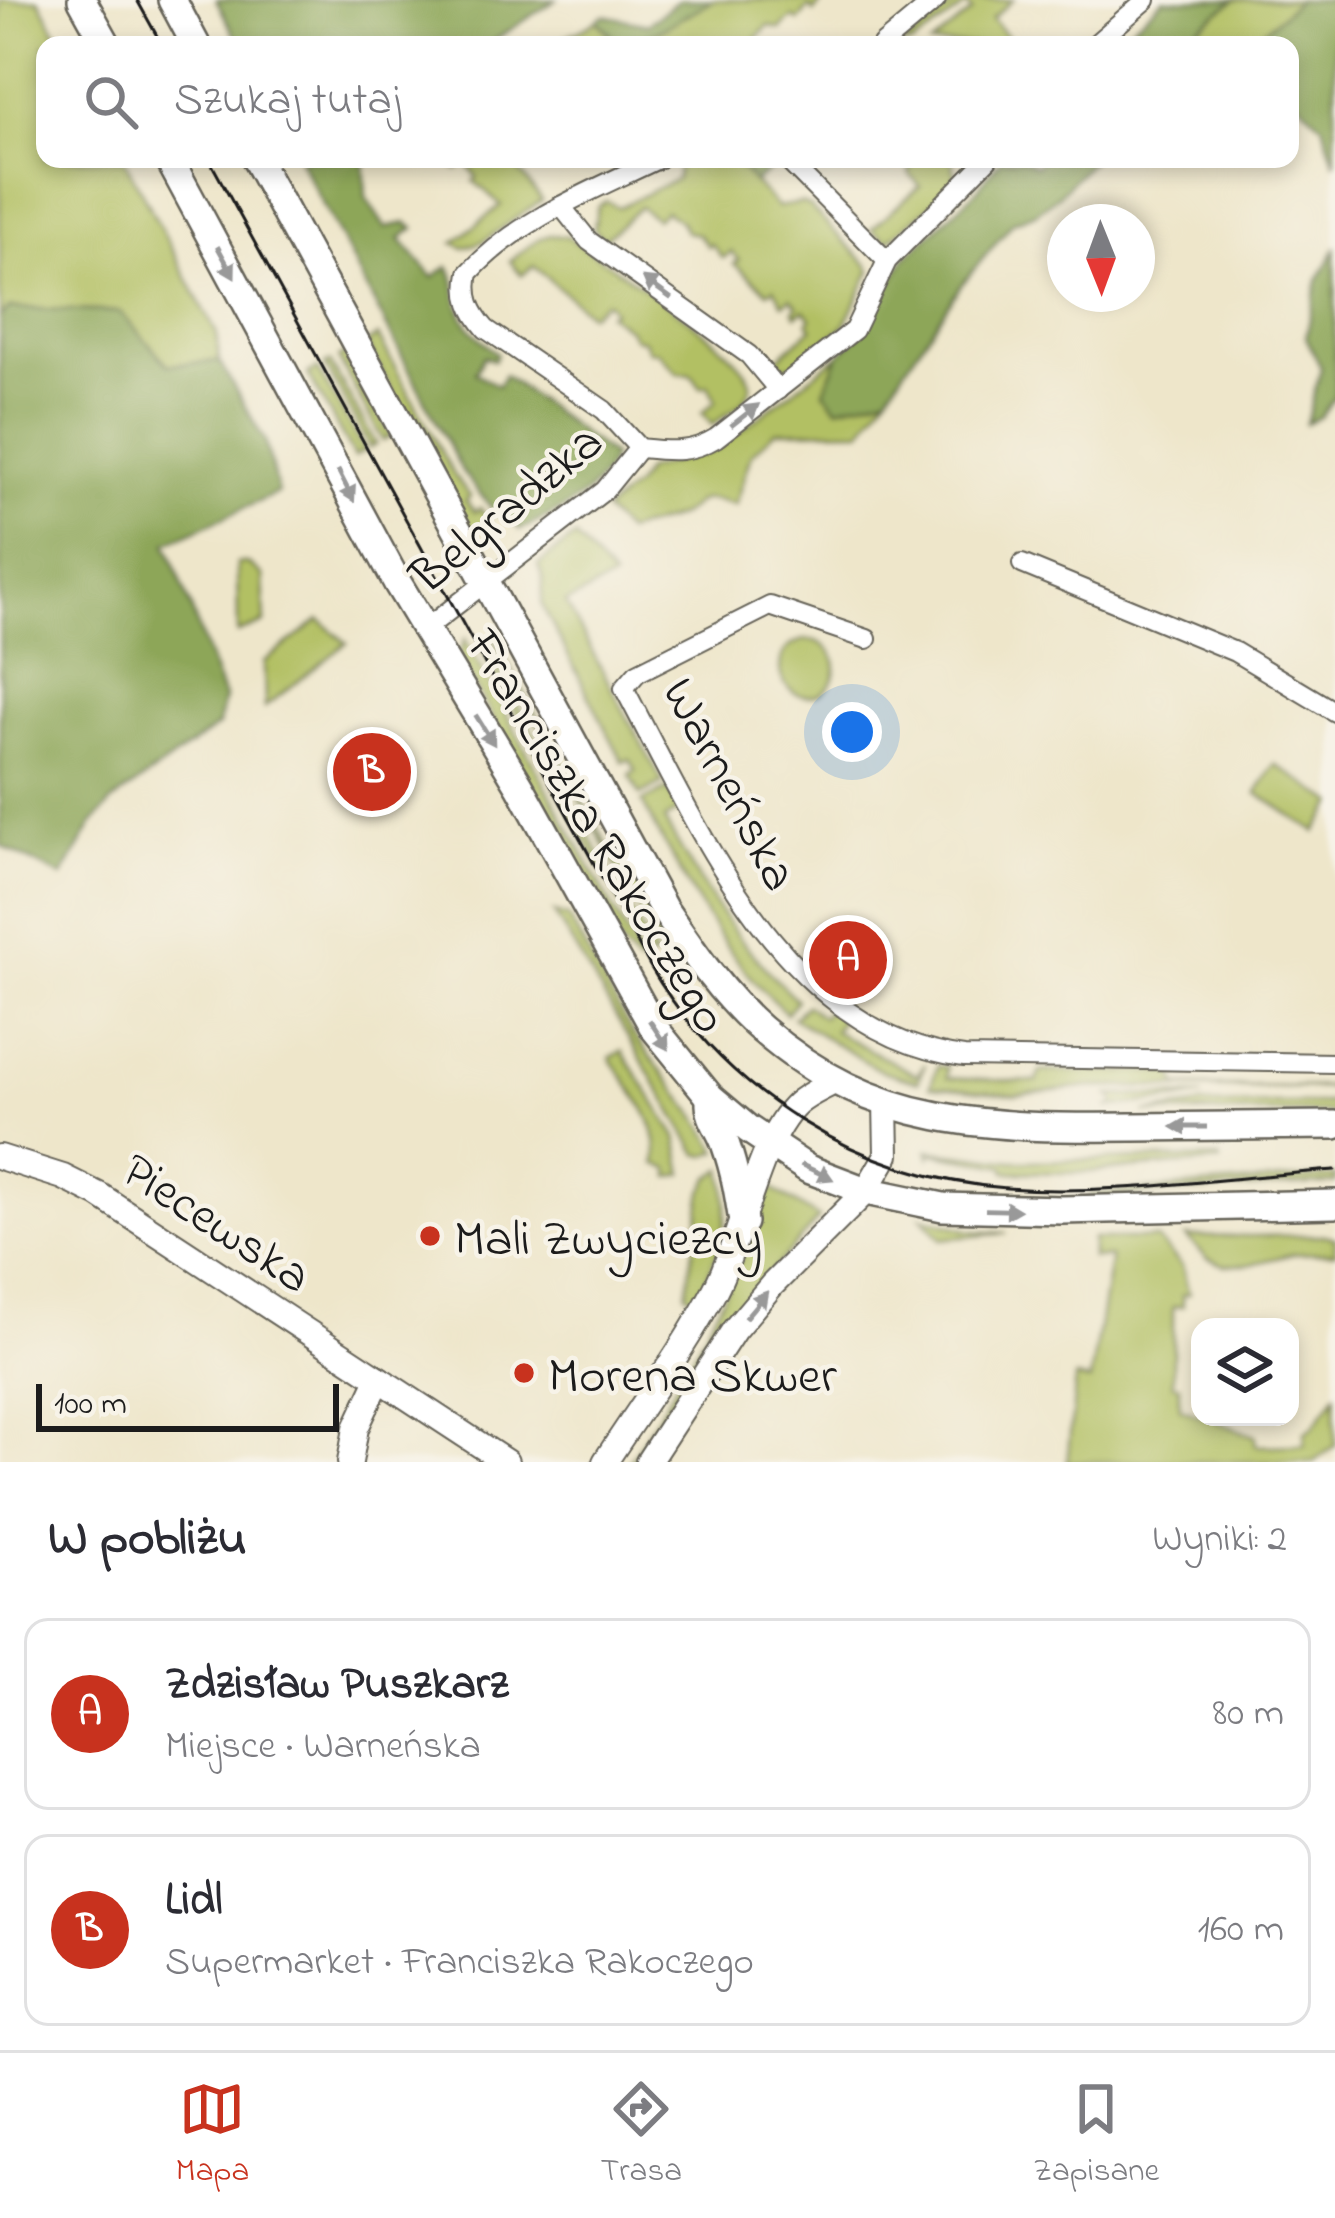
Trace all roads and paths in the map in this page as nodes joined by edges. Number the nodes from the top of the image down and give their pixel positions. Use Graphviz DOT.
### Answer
graph roads {
  1 [pos="82,0"];
  2 [pos="172,0"];
  3 [pos="936,0"];
  4 [pos="1146,0"];
  5 [pos="102,36"];
  6 [pos="191,36"];
  7 [pos="893,36"];
  8 [pos="1104,36"];
  9 [pos="175,168"];
  10 [pos="261,168"];
  11 [pos="639,168"];
  12 [pos="795,168"];
  13 [pos="971,168"];
  14 [pos="561,206"];
  15 [pos="887,261"];
  16 [pos="778,390"];
  17 [pos="639,448"];
  18 [pos="1022,564"];
  19 [pos="487,584"];
  20 [pos="424,630"];
  21 [pos="867,639"];
  22 [pos="1335,712"];
  23 [pos="1335,1063"];
  24 [pos="837,1080"];
  25 [pos="710,1097"];
  26 [pos="886,1102"];
  27 [pos="1335,1125"];
  28 [pos="771,1145"];
  29 [pos="0,1157"];
  30 [pos="866,1191"];
  31 [pos="1335,1204"];
  32 [pos="742,1222"];
  33 [pos="379,1379"];
  34 [pos="350,1462"];
  35 [pos="506,1462"];
  36 [pos="604,1462"];
  37 [pos="648,1462"];
  1 -- 5 [label="main road"];
  2 -- 6 [label="main road"];
  3 -- 7 [label="street"];
  4 -- 8 [label="street"];
  9 -- 20 [label="main road, Franciszka Rakoczego, one-way"];
  10 -- 19 [label="main road, Franciszka Rakoczego"];
  11 -- 14 [label="street, Belgradzka"];
  12 -- 15 [label="street"];
  13 -- 15 [label="street, Belgradzka"];
  16 -- 14 [label="street, one-way"];
  14 -- 17 [label="street, Belgradzka"];
  15 -- 16 [label="street, Belgradzka"];
  17 -- 16 [label="street, Belgradzka, one-way"];
  17 -- 19 [label="street, Belgradzka"];
  18 -- 22 [label="street"];
  19 -- 20 [label="street, Belgradzka"];
  19 -- 24 [label="main road, Franciszka Rakoczego"];
  20 -- 25 [label="main road, Franciszka Rakoczego, one-way"];
  21 -- 23 [label="street, Warneńska"];
  24 -- 26 [label="main road, Franciszka Rakoczego"];
  24 -- 28 [label="street"];
  25 -- 28 [label="main road, Franciszka Rakoczego"];
  25 -- 32 [label="main road"];
  27 -- 26 [label="main road, Franciszka Rakoczego, one-way"];
  26 -- 30 [label="street"];
  28 -- 30 [label="main road, Franciszka Rakoczego, one-way"];
  28 -- 32 [label="street"];
  29 -- 33 [label="street, Piecewska"];
  30 -- 31 [label="main road, Franciszka Rakoczego, one-way"];
  37 -- 30 [label="street, one-way"];
  32 -- 36 [label="street"];
  33 -- 34 [label="street"];
  33 -- 35 [label="street, Piecewska"];
}
